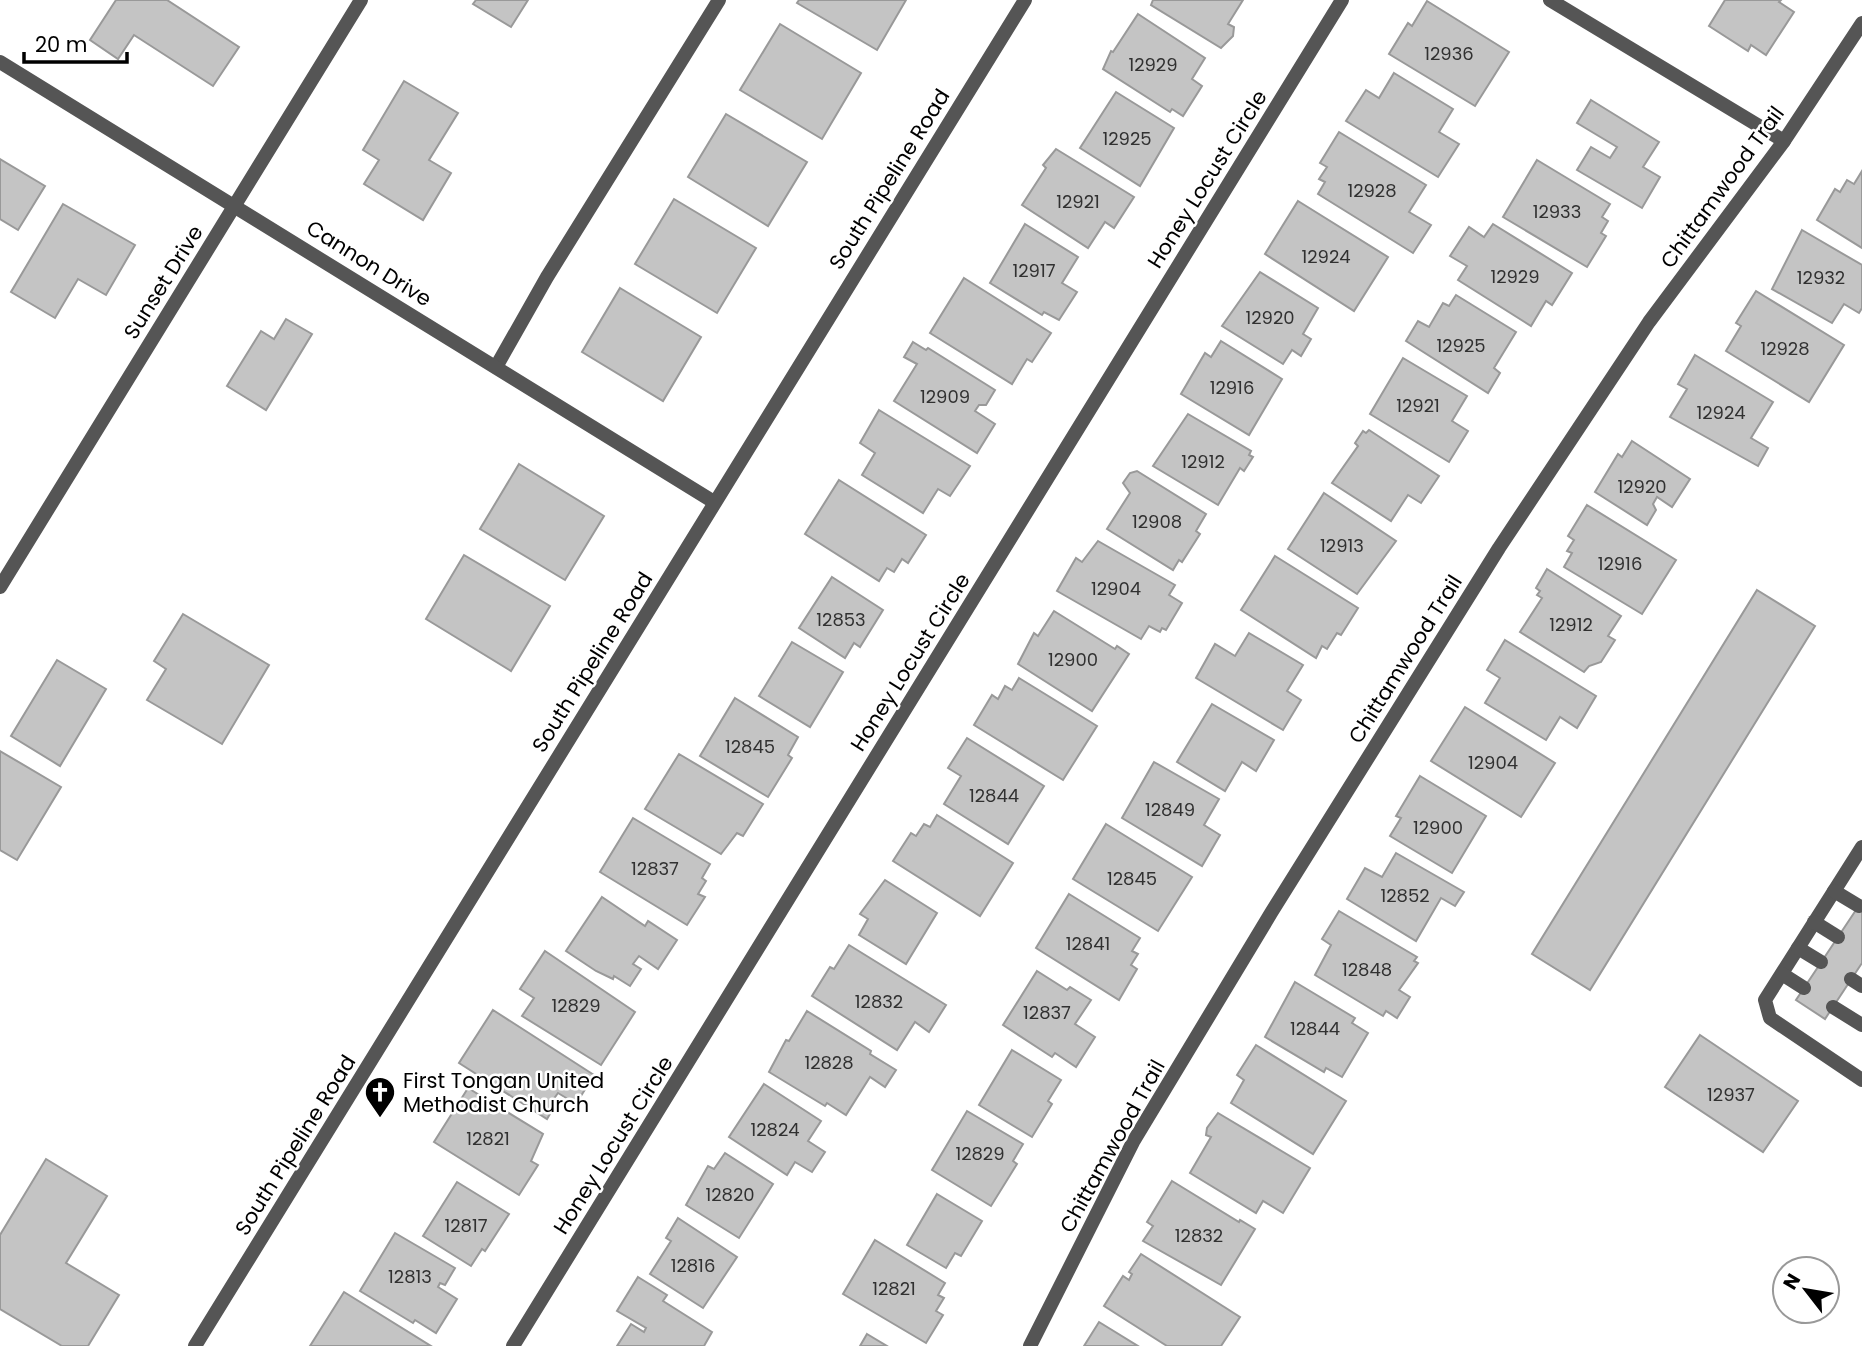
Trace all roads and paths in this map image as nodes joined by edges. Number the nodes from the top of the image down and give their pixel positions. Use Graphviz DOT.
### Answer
graph roads {
  1 [pos="361,0"];
  2 [pos="719,0"];
  3 [pos="1025,0"];
  4 [pos="1342,0"];
  5 [pos="1550,0"];
  6 [pos="1862,23"];
  7 [pos="0,62"];
  8 [pos="1784,141"];
  9 [pos="235,205"];
  10 [pos="496,367"];
  11 [pos="714,502"];
  12 [pos="0,587"];
  13 [pos="1862,847"];
  14 [pos="1856,869"];
  15 [pos="1834,891"];
  16 [pos="1859,906"];
  17 [pos="1814,922"];
  18 [pos="1838,937"];
  19 [pos="1798,948"];
  20 [pos="1821,962"];
  21 [pos="1782,974"];
  22 [pos="1804,988"];
  23 [pos="1833,1007"];
  24 [pos="1862,1025"];
  25 [pos="1862,1080"];
  26 [pos="195,1346"];
  27 [pos="513,1346"];
  28 [pos="1030,1346"];
  1 -- 9 [label="street, Sunset Drive"];
  2 -- 10 [label="street"];
  3 -- 11 [label="street, South Pipeline Road"];
  4 -- 27 [label="street, Honey Locust Circle"];
  5 -- 8 [label="street"];
  6 -- 8 [label="street, Chittamwood Trail"];
  7 -- 9 [label="street, Cannon Drive"];
  8 -- 28 [label="street, Chittamwood Trail"];
  9 -- 10 [label="street, Cannon Drive"];
  9 -- 12 [label="street, Sunset Drive"];
  10 -- 11 [label="street, Cannon Drive"];
  11 -- 26 [label="street, South Pipeline Road"];
  13 -- 14 [label="street"];
  14 -- 15 [label="street"];
  15 -- 16 [label="street"];
  15 -- 17 [label="street"];
  17 -- 18 [label="street"];
  17 -- 19 [label="street"];
  19 -- 20 [label="street"];
  19 -- 21 [label="street"];
  21 -- 22 [label="street"];
  21 -- 25 [label="street"];
  23 -- 24 [label="street"];
}
